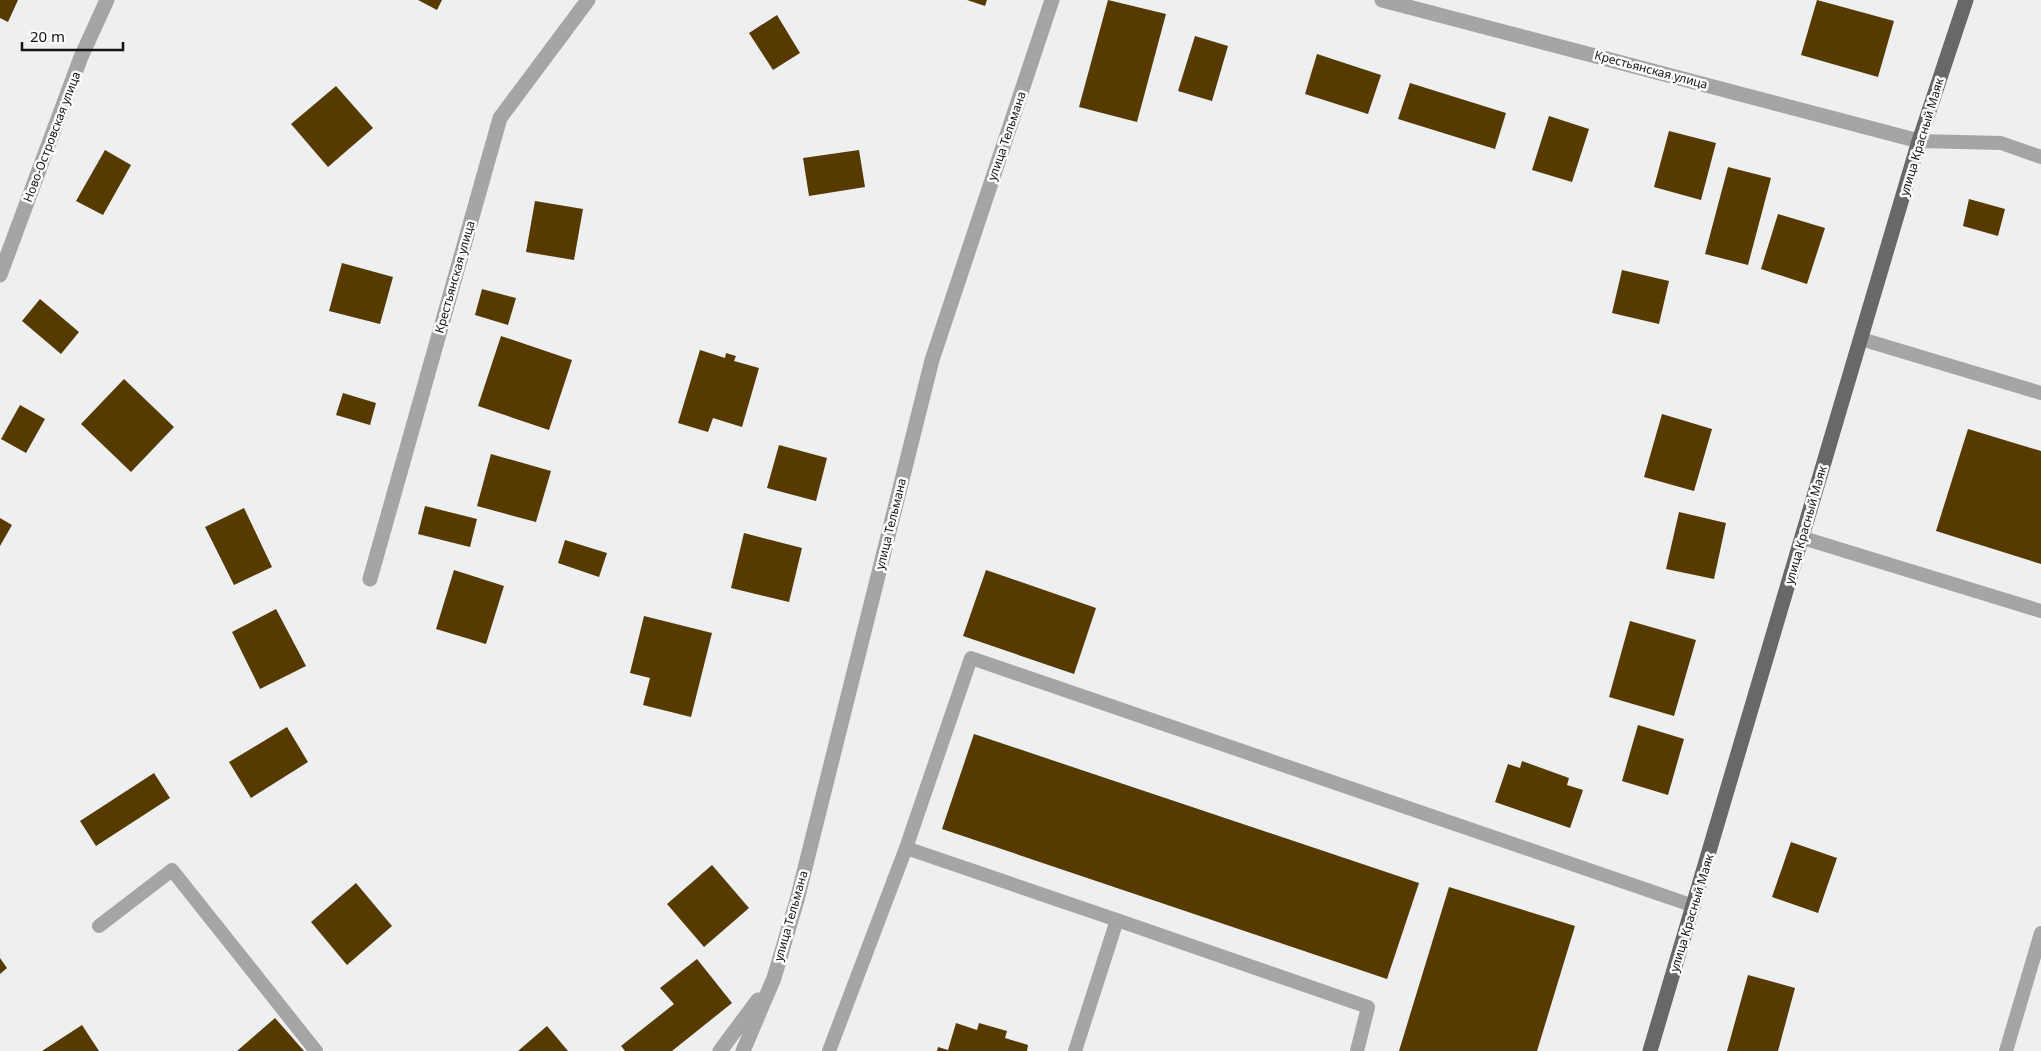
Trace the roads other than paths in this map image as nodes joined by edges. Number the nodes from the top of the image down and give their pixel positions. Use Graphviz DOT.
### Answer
graph roads {
  1 [pos="107,0"];
  2 [pos="588,0"];
  3 [pos="1052,0"];
  4 [pos="1382,0"];
  5 [pos="1966,0"];
  6 [pos="1919,141"];
  7 [pos="2041,157"];
  8 [pos="0,275"];
  9 [pos="1861,339"];
  10 [pos="2041,392"];
  11 [pos="1802,538"];
  12 [pos="370,579"];
  13 [pos="2041,611"];
  14 [pos="906,848"];
  15 [pos="1694,906"];
  16 [pos="1117,920"];
  17 [pos="99,926"];
  18 [pos="2041,933"];
  19 [pos="774,978"];
  20 [pos="316,1051"];
  21 [pos="720,1051"];
  22 [pos="743,1051"];
  23 [pos="829,1051"];
  24 [pos="1075,1051"];
  25 [pos="1356,1051"];
  26 [pos="1650,1051"];
  27 [pos="2006,1051"];
  1 -- 8 [label="street, Ново-Островская улица"];
  2 -- 12 [label="street, Крестьянская улица"];
  3 -- 19 [label="street, улица Тельмана"];
  4 -- 6 [label="street, Крестьянская улица"];
  5 -- 6 [label="main road, улица Красный Маяк"];
  6 -- 7 [label="lane"];
  6 -- 9 [label="main road, улица Красный Маяк"];
  9 -- 10 [label="lane"];
  9 -- 11 [label="main road, улица Красный Маяк"];
  11 -- 13 [label="lane"];
  11 -- 15 [label="main road, улица Красный Маяк"];
  14 -- 15 [label="lane"];
  14 -- 16 [label="lane"];
  14 -- 23 [label="lane"];
  15 -- 26 [label="main road, улица Красный Маяк"];
  16 -- 24 [label="lane"];
  16 -- 25 [label="lane"];
  17 -- 20 [label="lane"];
  18 -- 27 [label="lane"];
  19 -- 21 [label="street"];
  19 -- 22 [label="street, улица Тельмана"];
}
